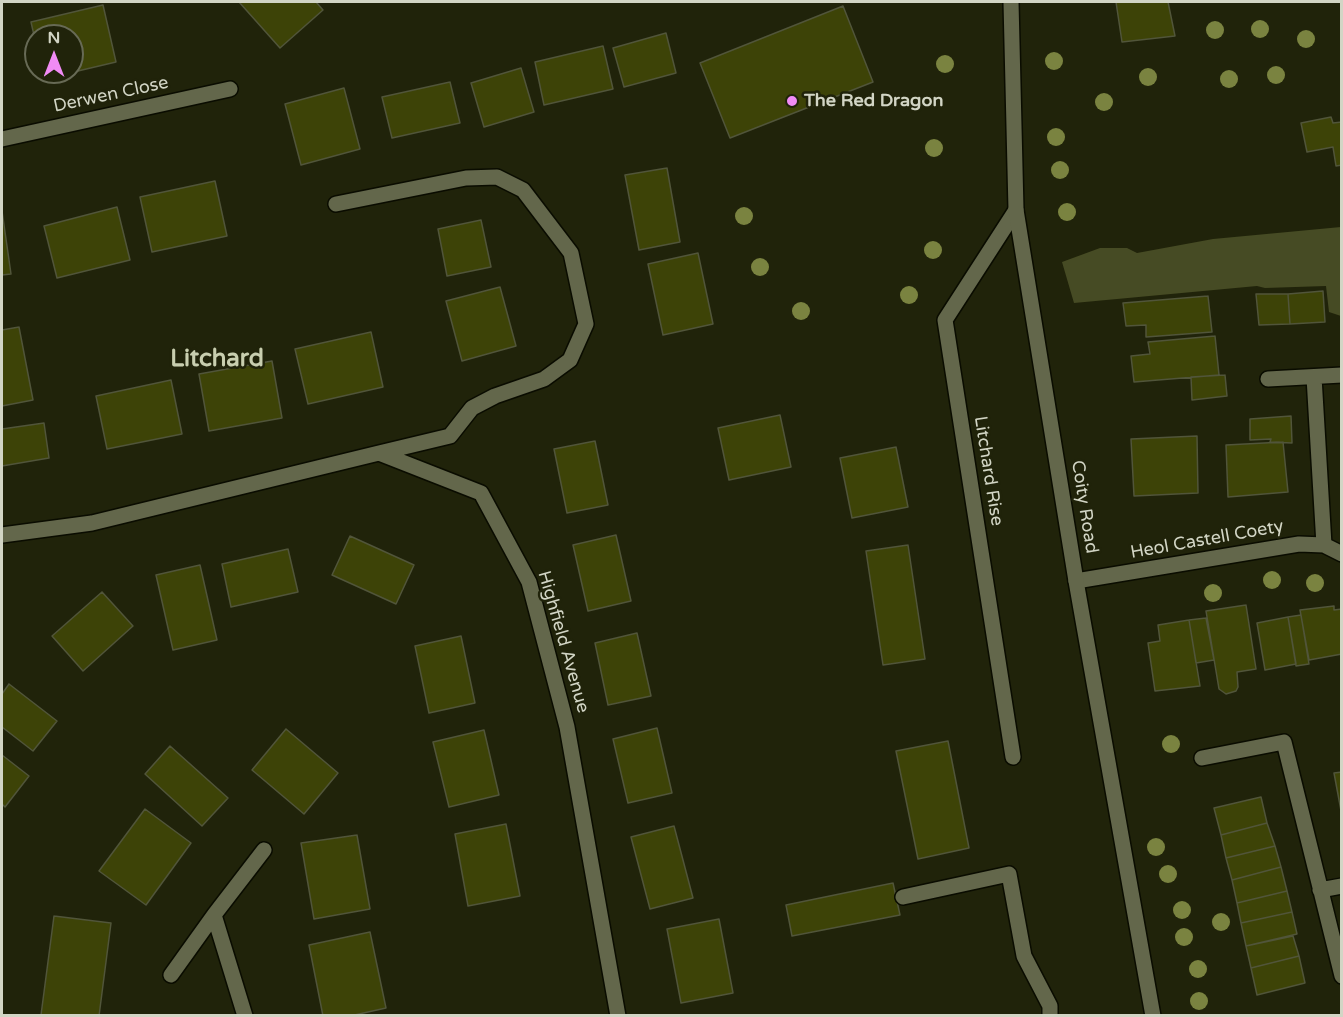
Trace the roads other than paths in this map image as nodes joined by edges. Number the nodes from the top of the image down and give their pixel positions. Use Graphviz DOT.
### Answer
graph roads {
  1 [pos="1011,2"];
  2 [pos="230,89"];
  3 [pos="2,139"];
  4 [pos="336,204"];
  5 [pos="1016,210"];
  6 [pos="1341,375"];
  7 [pos="1314,377"];
  8 [pos="1268,379"];
  9 [pos="379,453"];
  10 [pos="2,535"];
  11 [pos="1324,545"];
  12 [pos="1341,554"];
  13 [pos="1076,581"];
  14 [pos="1013,757"];
  15 [pos="1202,758"];
  16 [pos="264,850"];
  17 [pos="1341,886"];
  18 [pos="1320,890"];
  19 [pos="903,897"];
  20 [pos="214,915"];
  21 [pos="171,975"];
  22 [pos="1341,976"];
  23 [pos="245,1016"];
  24 [pos="618,1016"];
  25 [pos="1050,1016"];
  26 [pos="1153,1016"];
  1 -- 5 [label="street, Coity Road"];
  2 -- 3 [label="street, Derwen Close"];
  4 -- 9 [label="street"];
  5 -- 13 [label="street, Coity Road"];
  5 -- 14 [label="street, Litchard Rise"];
  6 -- 7 [label="street"];
  7 -- 8 [label="street"];
  7 -- 11 [label="street"];
  9 -- 10 [label="street"];
  9 -- 24 [label="street, Highfield Avenue"];
  11 -- 12 [label="street, Heol Castell Coety"];
  11 -- 13 [label="street, Heol Castell Coety"];
  13 -- 26 [label="street, Coity Road"];
  15 -- 18 [label="street"];
  16 -- 20 [label="street"];
  17 -- 18 [label="street"];
  18 -- 22 [label="street"];
  19 -- 25 [label="street"];
  20 -- 21 [label="street"];
  20 -- 23 [label="street"];
}
